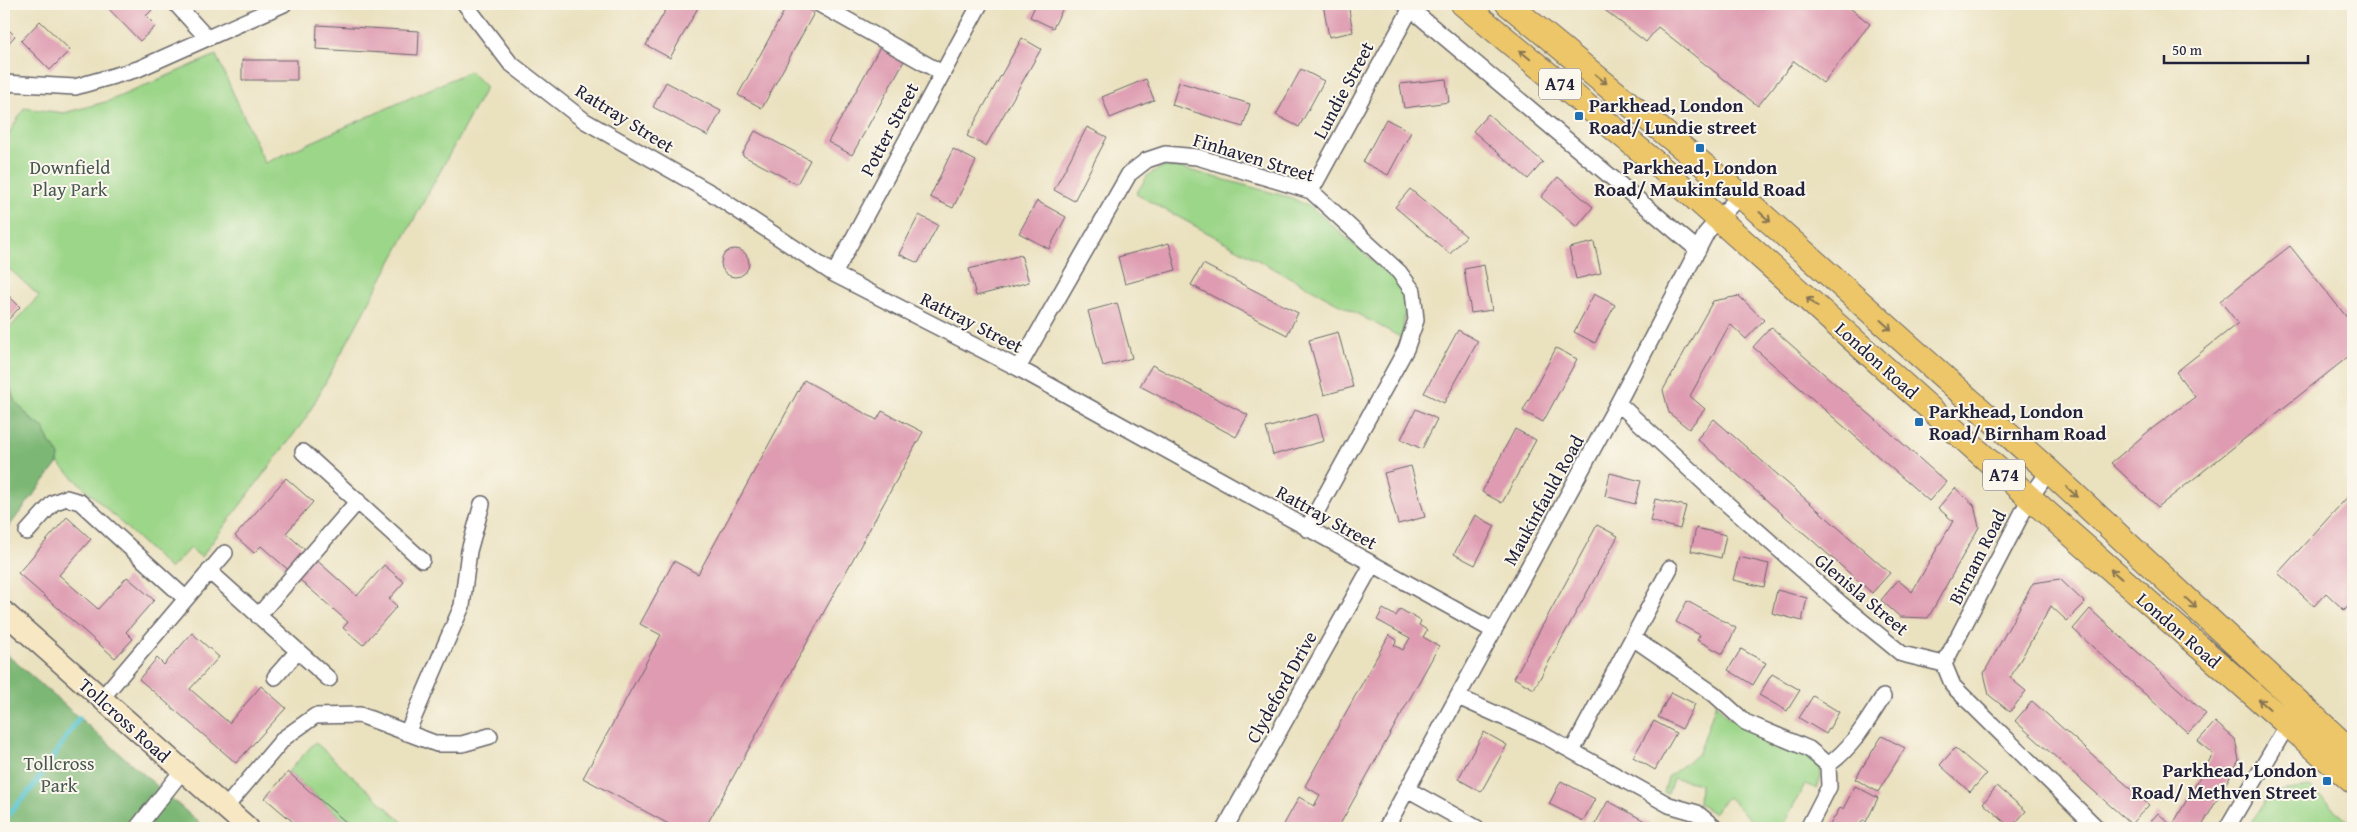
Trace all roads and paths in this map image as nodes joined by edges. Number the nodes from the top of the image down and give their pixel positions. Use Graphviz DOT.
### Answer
graph roads {
  1 [pos="176,4"];
  2 [pos="284,4"];
  3 [pos="465,4"];
  4 [pos="819,4"];
  5 [pos="980,4"];
  6 [pos="1463,4"];
  7 [pos="1508,4"];
  8 [pos="1408,6"];
  9 [pos="207,38"];
  10 [pos="942,73"];
  11 [pos="4,83"];
  12 [pos="1311,192"];
  13 [pos="1740,195"];
  14 [pos="1719,219"];
  15 [pos="1698,250"];
  16 [pos="834,274"];
  17 [pos="1018,368"];
  18 [pos="1618,404"];
  19 [pos="303,452"];
  20 [pos="2049,471"];
  21 [pos="2030,498"];
  22 [pos="358,501"];
  23 [pos="482,504"];
  24 [pos="1307,530"];
  25 [pos="27,532"];
  26 [pos="225,553"];
  27 [pos="422,560"];
  28 [pos="1372,565"];
  29 [pos="1670,568"];
  30 [pos="209,571"];
  31 [pos="185,598"];
  32 [pos="4,612"];
  33 [pos="258,616"];
  34 [pos="1494,632"];
  35 [pos="1632,638"];
  36 [pos="298,651"];
  37 [pos="1944,664"];
  38 [pos="275,677"];
  39 [pos="330,679"];
  40 [pos="1458,697"];
  41 [pos="1883,697"];
  42 [pos="100,698"];
  43 [pos="2300,705"];
  44 [pos="2287,724"];
  45 [pos="406,732"];
  46 [pos="490,736"];
  47 [pos="1572,751"];
  48 [pos="2353,753"];
  49 [pos="1828,765"];
  50 [pos="182,771"];
  51 [pos="2353,782"];
  52 [pos="1407,789"];
  53 [pos="225,808"];
  54 [pos="137,828"];
  55 [pos="248,828"];
  56 [pos="1226,828"];
  57 [pos="1386,828"];
  58 [pos="1476,828"];
  59 [pos="1715,828"];
  60 [pos="1808,828"];
  61 [pos="2098,828"];
  62 [pos="2227,828"];
  1 -- 9 [label="street"];
  2 -- 9 [label="street"];
  3 -- 16 [label="street, Rattray Street"];
  4 -- 10 [label="street"];
  5 -- 10 [label="street, Potter Street"];
  14 -- 6 [label="main road, London Road / A74, one-way"];
  7 -- 13 [label="main road, London Road / A74, one-way"];
  8 -- 12 [label="street, Lundie Street"];
  8 -- 15 [label="street"];
  9 -- 11 [label="street"];
  10 -- 16 [label="street, Potter Street"];
  12 -- 17 [label="street, Finhaven Street"];
  12 -- 24 [label="street, Finhaven Street"];
  13 -- 14 [label="street, Maukinfauld Road"];
  13 -- 20 [label="main road, London Road / A74, one-way"];
  14 -- 15 [label="street, Maukinfauld Road"];
  21 -- 14 [label="main road, London Road / A74, one-way"];
  15 -- 18 [label="street, Maukinfauld Road"];
  16 -- 17 [label="street, Rattray Street"];
  17 -- 24 [label="street, Rattray Street"];
  18 -- 34 [label="street, Maukinfauld Road"];
  18 -- 37 [label="street, Glenisla Street"];
  19 -- 22 [label="street"];
  20 -- 21 [label="street, Birnam Road"];
  20 -- 43 [label="main road, London Road / A74, one-way"];
  21 -- 37 [label="street, Birnam Road"];
  44 -- 21 [label="main road, London Road / A74, one-way"];
  22 -- 27 [label="street"];
  22 -- 33 [label="street"];
  23 -- 45 [label="street"];
  24 -- 28 [label="street, Rattray Street"];
  25 -- 31 [label="street"];
  26 -- 30 [label="street"];
  28 -- 34 [label="street, Rattray Street"];
  28 -- 56 [label="street, Clydeford Drive"];
  29 -- 35 [label="street"];
  30 -- 31 [label="street"];
  30 -- 33 [label="street"];
  31 -- 42 [label="street"];
  32 -- 42 [label="street, Tollcross Road"];
  33 -- 36 [label="street"];
  34 -- 40 [label="street, Maukinfauld Road"];
  35 -- 47 [label="street"];
  35 -- 49 [label="street"];
  36 -- 38 [label="street"];
  36 -- 39 [label="street"];
  37 -- 61 [label="street"];
  40 -- 47 [label="street"];
  40 -- 52 [label="street, Maukinfauld Road"];
  41 -- 49 [label="street"];
  42 -- 50 [label="street, Tollcross Road"];
  43 -- 44 [label="street"];
  43 -- 48 [label="main road, London Road / A74"];
  44 -- 51 [label="main road, London Road / A74"];
  44 -- 62 [label="street"];
  45 -- 46 [label="street"];
  45 -- 53 [label="street"];
  47 -- 59 [label="street"];
  49 -- 60 [label="street"];
  50 -- 53 [label="street, Tollcross Road"];
  50 -- 54 [label="street"];
  52 -- 57 [label="street, Maukinfauld Road"];
  52 -- 58 [label="street"];
  53 -- 55 [label="street, Tollcross Road"];
}
